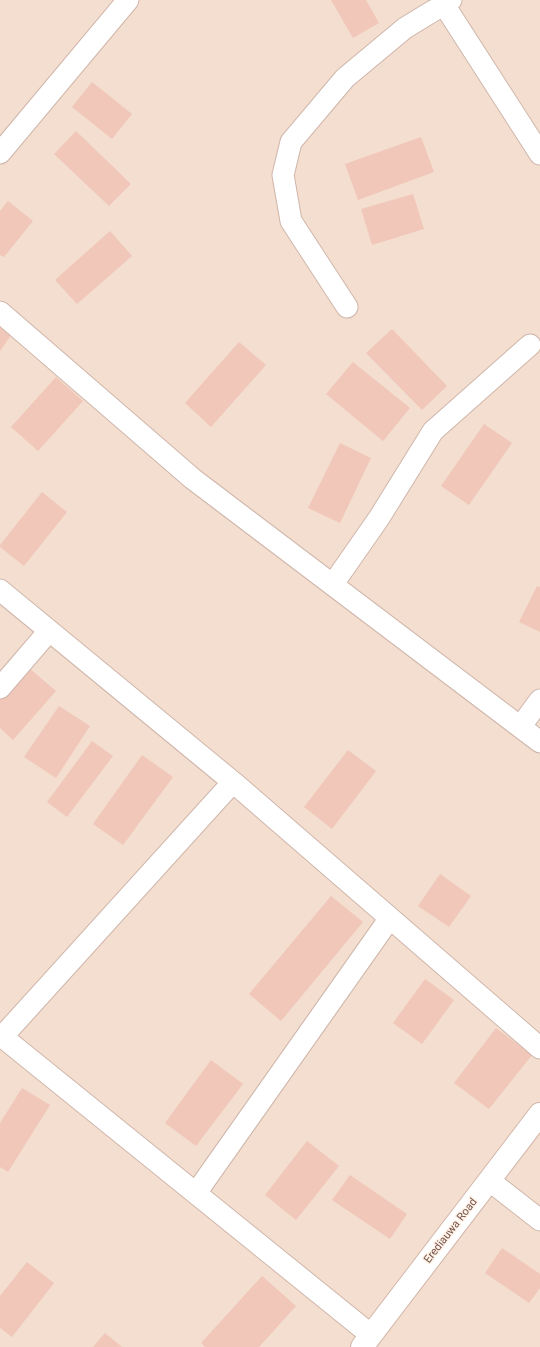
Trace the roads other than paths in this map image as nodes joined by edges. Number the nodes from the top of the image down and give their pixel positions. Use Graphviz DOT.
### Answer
graph roads {
  1 [pos="128,0"];
  2 [pos="445,1"];
  3 [pos="0,153"];
  4 [pos="540,154"];
  5 [pos="347,307"];
  6 [pos="0,312"];
  7 [pos="530,345"];
  8 [pos="333,584"];
  9 [pos="0,590"];
  10 [pos="49,631"];
  11 [pos="0,688"];
  12 [pos="540,700"];
  13 [pos="521,726"];
  14 [pos="540,742"];
  15 [pos="233,782"];
  16 [pos="390,918"];
  17 [pos="1,1036"];
  18 [pos="540,1048"];
  19 [pos="540,1114"];
  20 [pos="490,1181"];
  21 [pos="196,1194"];
  22 [pos="540,1220"];
  23 [pos="367,1341"];
  1 -- 3 [label="street"];
  2 -- 4 [label="street"];
  2 -- 5 [label="street"];
  6 -- 8 [label="street"];
  7 -- 8 [label="street"];
  8 -- 13 [label="street"];
  9 -- 10 [label="street"];
  10 -- 11 [label="street"];
  10 -- 15 [label="street"];
  12 -- 13 [label="street"];
  13 -- 14 [label="street"];
  15 -- 16 [label="street"];
  15 -- 17 [label="street"];
  16 -- 18 [label="street"];
  16 -- 21 [label="street"];
  17 -- 21 [label="street"];
  19 -- 20 [label="street, Erediauwa Road"];
  20 -- 22 [label="street"];
  20 -- 23 [label="street, Erediauwa Road"];
  21 -- 23 [label="street"];
}
